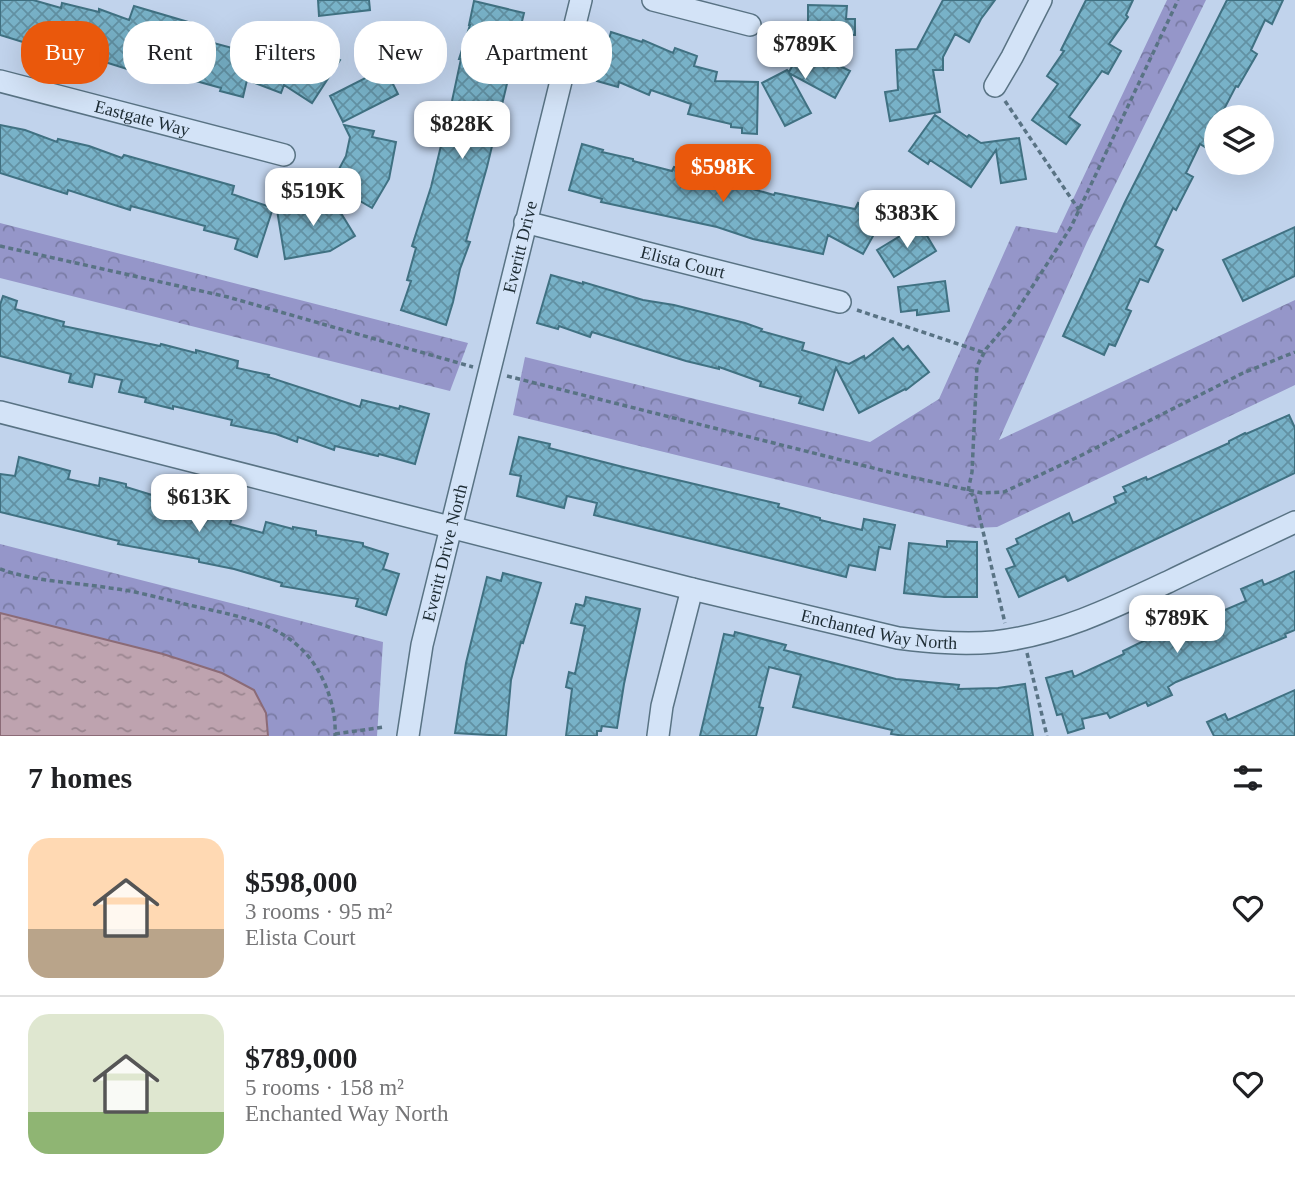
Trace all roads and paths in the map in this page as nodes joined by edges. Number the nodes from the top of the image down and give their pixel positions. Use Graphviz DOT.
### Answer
graph roads {
  1 [pos="581,0"];
  2 [pos="653,0"];
  3 [pos="1041,0"];
  4 [pos="1178,0"];
  5 [pos="750,25"];
  6 [pos="0,82"];
  7 [pos="995,86"];
  8 [pos="1014,113"];
  9 [pos="284,155"];
  10 [pos="1079,209"];
  11 [pos="525,222"];
  12 [pos="0,246"];
  13 [pos="840,302"];
  14 [pos="1295,352"];
  15 [pos="985,353"];
  16 [pos="489,371"];
  17 [pos="0,412"];
  18 [pos="968,491"];
  19 [pos="1295,522"];
  20 [pos="450,526"];
  21 [pos="0,569"];
  22 [pos="692,589"];
  23 [pos="1006,626"];
  24 [pos="1026,651"];
  25 [pos="384,727"];
  26 [pos="335,735"];
  27 [pos="408,736"];
  28 [pos="658,736"];
  29 [pos="1047,736"];
  1 -- 11 [label="street, Everitt Drive"];
  2 -- 5 [label="street"];
  3 -- 7 [label="street"];
  4 -- 10 [label="path"];
  6 -- 9 [label="street, Eastgate Way"];
  8 -- 10 [label="path"];
  10 -- 15 [label="path"];
  11 -- 13 [label="street, Elista Court"];
  11 -- 16 [label="street, Everitt Drive"];
  12 -- 16 [label="path"];
  13 -- 15 [label="path"];
  14 -- 18 [label="path"];
  15 -- 18 [label="path"];
  16 -- 18 [label="path"];
  16 -- 20 [label="street, Everitt Drive North"];
  17 -- 20 [label="street, Enchanted Way North"];
  18 -- 23 [label="path"];
  19 -- 22 [label="street, Enchanted Way North"];
  20 -- 22 [label="street, Enchanted Way North"];
  20 -- 27 [label="street, Everitt Drive North"];
  21 -- 26 [label="path"];
  22 -- 28 [label="street"];
  24 -- 29 [label="path"];
  25 -- 26 [label="path"];
}
